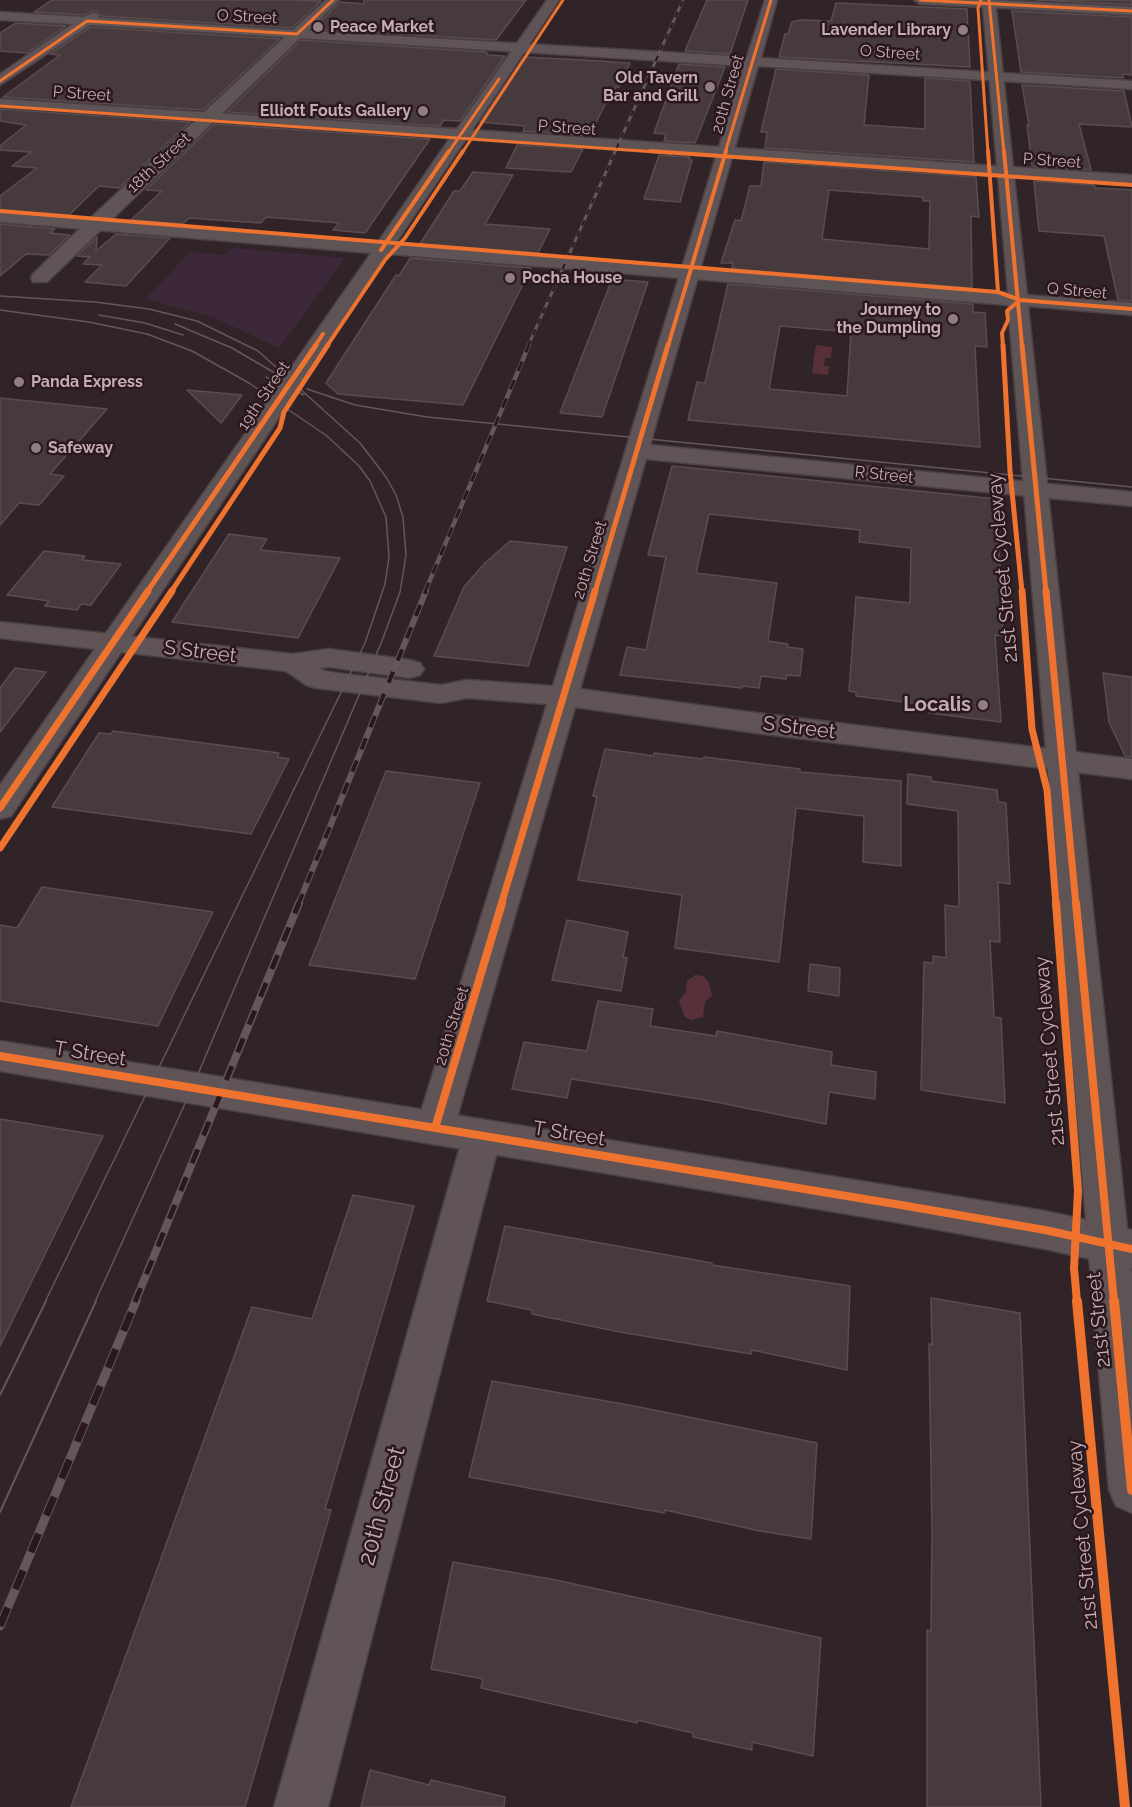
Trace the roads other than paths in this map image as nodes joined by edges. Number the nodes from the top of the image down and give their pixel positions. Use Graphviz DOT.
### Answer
graph roads {
  1 [pos="333,0"];
  2 [pos="553,0"];
  3 [pos="771,0"];
  4 [pos="920,0"];
  5 [pos="990,2"];
  6 [pos="103,10"];
  7 [pos="1132,11"];
  8 [pos="0,16"];
  9 [pos="87,21"];
  10 [pos="297,34"];
  11 [pos="520,48"];
  12 [pos="752,62"];
  13 [pos="995,77"];
  14 [pos="0,81"];
  15 [pos="1132,85"];
  16 [pos="0,103"];
  17 [pos="209,117"];
  18 [pos="460,134"];
  19 [pos="725,152"];
  20 [pos="1007,172"];
  21 [pos="1132,180"];
  22 [pos="0,217"];
  23 [pos="94,224"];
  24 [pos="382,248"];
  25 [pos="689,273"];
  26 [pos="40,278"];
  27 [pos="1020,300"];
  28 [pos="1132,309"];
  29 [pos="639,443"];
  30 [pos="1037,482"];
  31 [pos="1132,482"];
  32 [pos="1132,500"];
  33 [pos="0,630"];
  34 [pos="112,643"];
  35 [pos="563,696"];
  36 [pos="1063,761"];
  37 [pos="1132,769"];
  38 [pos="0,808"];
  39 [pos="0,1056"];
  40 [pos="435,1128"];
  41 [pos="482,1136"];
  42 [pos="1120,1247"];
  43 [pos="1132,1490"];
  44 [pos="301,1807"];
  1 -- 10 [label="street, 18th Street"];
  2 -- 11 [label="main road, 19th Street"];
  3 -- 12 [label="street, 20th Street"];
  4 -- 5 [label="main road"];
  5 -- 7 [label="street"];
  5 -- 13 [label="main road, 21st Street"];
  6 -- 9 [label="street"];
  8 -- 9 [label="street, O Street"];
  9 -- 10 [label="street, O Street"];
  9 -- 14 [label="street"];
  10 -- 11 [label="street, O Street"];
  10 -- 17 [label="street, 18th Street"];
  11 -- 12 [label="street, O Street"];
  11 -- 18 [label="main road, 19th Street"];
  12 -- 13 [label="street, O Street"];
  12 -- 19 [label="street, 20th Street"];
  13 -- 15 [label="street, O Street"];
  13 -- 20 [label="main road, 21st Street"];
  16 -- 17 [label="main road, P Street"];
  17 -- 18 [label="main road, P Street"];
  17 -- 23 [label="street, 18th Street"];
  18 -- 19 [label="main road, P Street"];
  18 -- 24 [label="main road, 19th Street"];
  19 -- 20 [label="main road, P Street"];
  19 -- 25 [label="street, 20th Street"];
  20 -- 21 [label="main road, P Street"];
  20 -- 27 [label="main road, 21st Street"];
  22 -- 23 [label="main road, Q Street"];
  23 -- 24 [label="main road, Q Street"];
  23 -- 26 [label="street, 18th Street"];
  24 -- 25 [label="main road, Q Street"];
  24 -- 34 [label="main road, 19th Street"];
  25 -- 27 [label="main road, Q Street"];
  25 -- 29 [label="street, 20th Street"];
  27 -- 28 [label="main road, Q Street"];
  27 -- 30 [label="main road, 21st Street"];
  29 -- 30 [label="street, R Street"];
  29 -- 35 [label="street, 20th Street"];
  30 -- 31 [label="street, R Street"];
  30 -- 32 [label="street, R Street"];
  30 -- 36 [label="main road, 21st Street"];
  33 -- 34 [label="street, S Street"];
  34 -- 35 [label="street, S Street"];
  34 -- 38 [label="main road, 19th Street"];
  35 -- 36 [label="street, S Street"];
  35 -- 40 [label="street, 20th Street"];
  36 -- 37 [label="street, S Street"];
  36 -- 42 [label="main road, 21st Street"];
  39 -- 40 [label="street, T Street"];
  40 -- 41 [label="street, T Street"];
  41 -- 42 [label="street, T Street"];
  41 -- 44 [label="street, 20th Street"];
  42 -- 43 [label="main road, 21st Street"];
}
